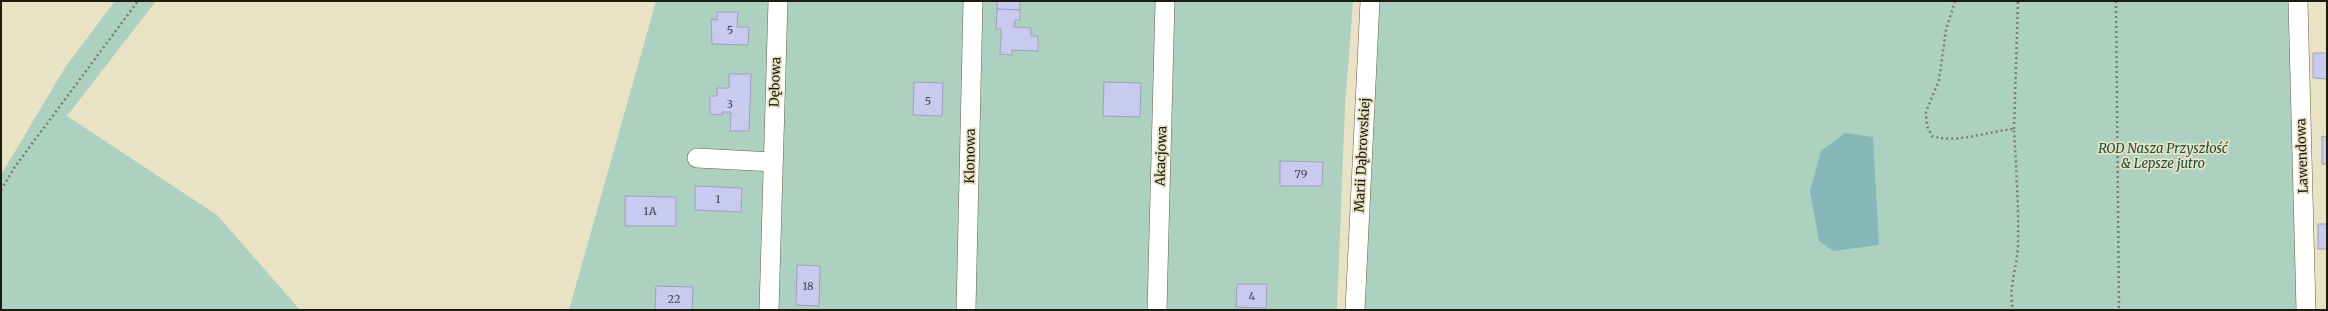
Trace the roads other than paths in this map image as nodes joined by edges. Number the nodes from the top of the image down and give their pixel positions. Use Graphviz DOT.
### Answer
graph roads {
  1 [pos="778,1"];
  2 [pos="973,1"];
  3 [pos="1165,1"];
  4 [pos="1370,1"];
  5 [pos="2298,1"];
  6 [pos="696,158"];
  7 [pos="773,162"];
  8 [pos="769,310"];
  9 [pos="966,310"];
  10 [pos="1157,310"];
  11 [pos="1355,310"];
  12 [pos="2306,310"];
  1 -- 7 [label="street, Dębowa"];
  2 -- 9 [label="street, Klonowa"];
  3 -- 10 [label="street, Akacjowa"];
  4 -- 11 [label="street, Marii Dąbrowskiej"];
  5 -- 12 [label="street, Lawendowa"];
  6 -- 7 [label="street"];
  7 -- 8 [label="street, Dębowa"];
}
